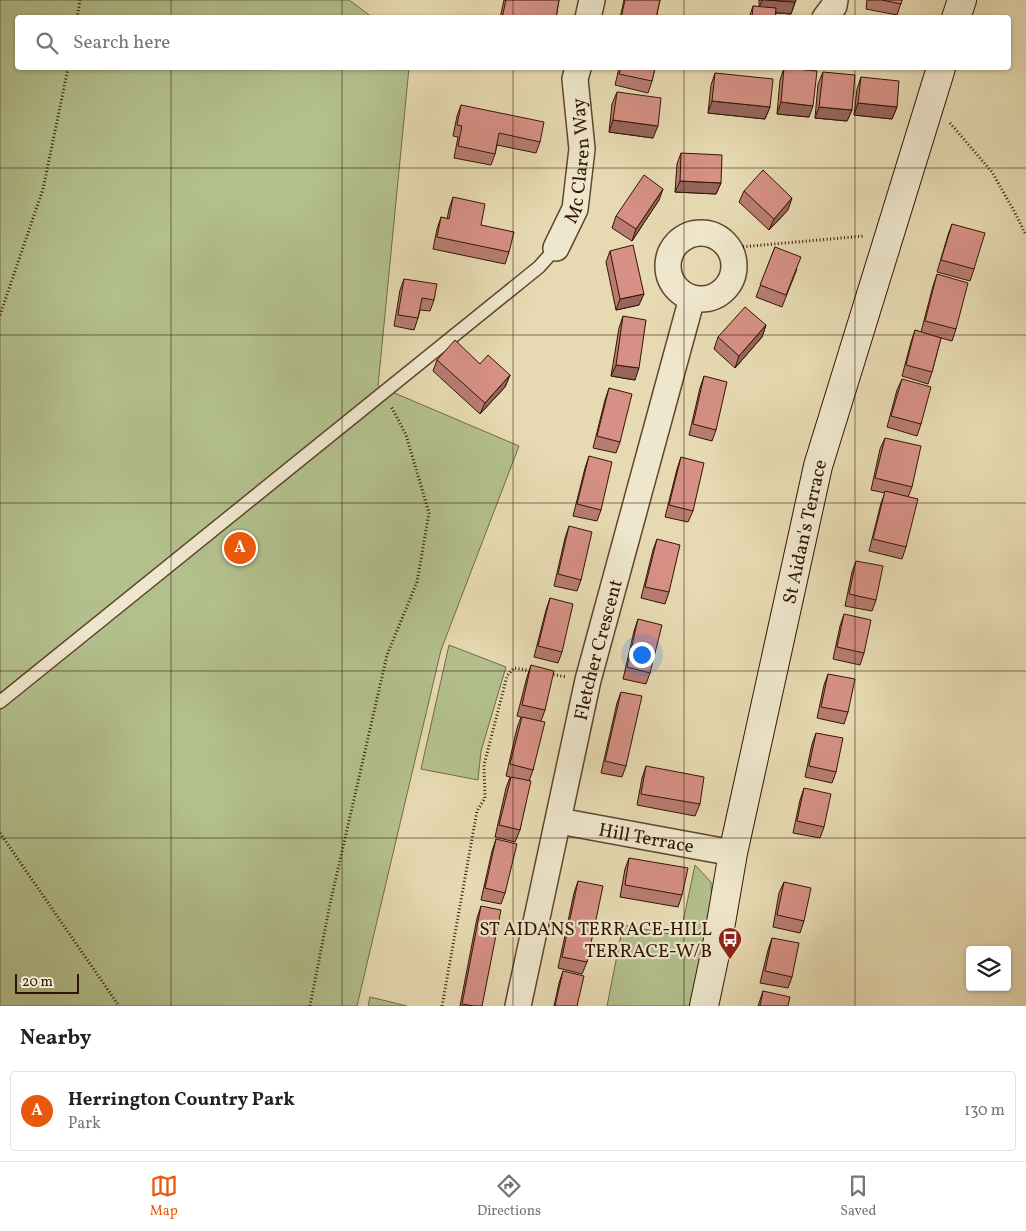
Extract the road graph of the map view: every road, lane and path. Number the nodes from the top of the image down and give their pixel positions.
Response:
1 (80, 0) edge
2 (592, 0) edge
3 (836, 0) edge
4 (962, 0) edge
5 (78, 15) edge
6 (589, 15) edge
7 (827, 15) edge
8 (957, 15) edge
9 (68, 70) edge
10 (578, 70) edge
11 (940, 70) edge
12 (931, 101) junction
13 (890, 234) junction
14 (1026, 235) edge
15 (556, 248) joint
16 (729, 248) junction
17 (692, 298) junction
18 (0, 315) edge
19 (381, 395) junction
20 (532, 671) edge
21 (542, 673) edge
22 (588, 680) junction
23 (0, 702) edge
24 (559, 821) junction
25 (0, 833) edge
26 (733, 853) junction
27 (119, 1006) edge
28 (310, 1006) edge
29 (442, 1006) edge
30 (518, 1006) edge
31 (704, 1006) edge

1 - 5 path
2 - 6 street
3 - 7 street
4 - 8 main road
9 - 18 path
10 - 15 street, Mc Claren Way
11 - 12 main road, St Aidan's Terrace
12 - 13 main road, St Aidan's Terrace
12 - 14 path
13 - 16 path
13 - 26 main road, St Aidan's Terrace
15 - 19 lane
16 - 17 street
16 - 17 street
17 - 22 street, Fletcher Crescent
19 - 23 lane
19 - 28 path
20 - 29 path
21 - 22 path
22 - 24 street, Fletcher Crescent
24 - 26 street, Hill Terrace
24 - 30 street, Fletcher Crescent
25 - 27 path
26 - 31 main road, St Aidan's Terrace

